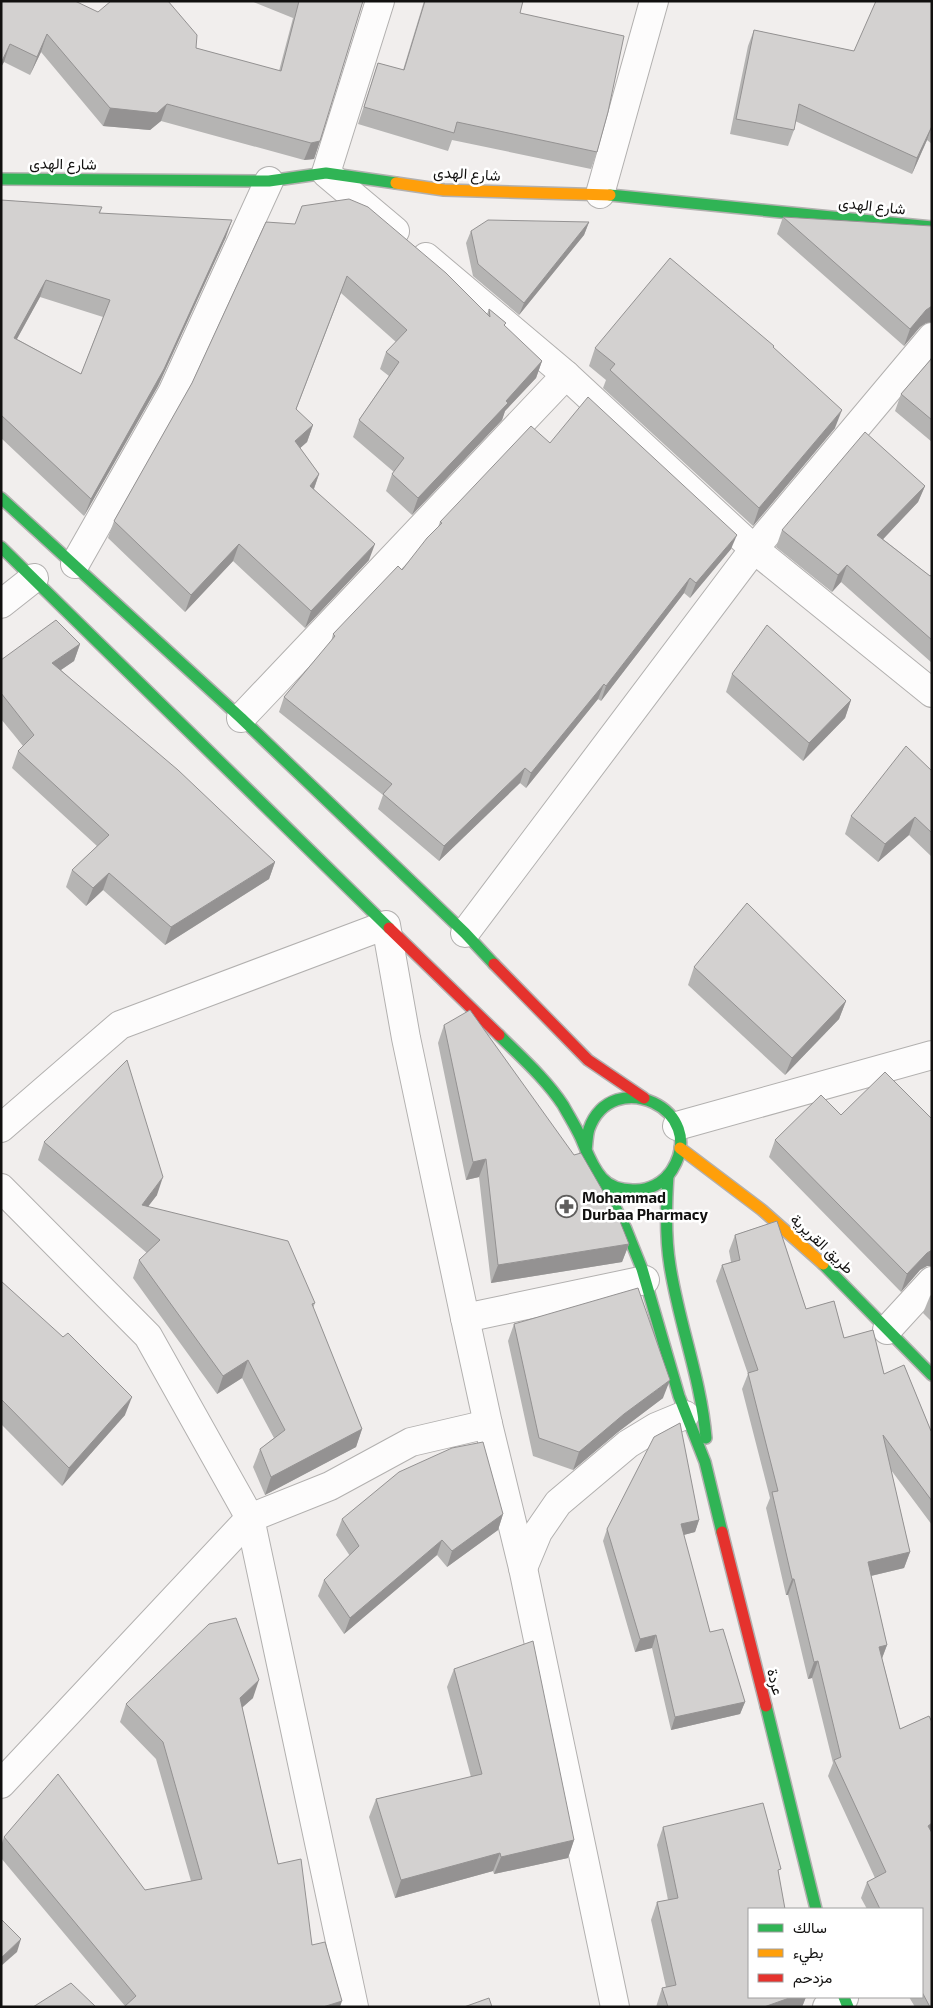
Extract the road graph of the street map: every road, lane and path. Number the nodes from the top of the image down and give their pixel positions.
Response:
1 (380, 1) edge
2 (654, 1) edge
3 (326, 173) junction
4 (1, 179) edge
5 (269, 181) junction
6 (600, 194) junction
7 (932, 227) edge
8 (932, 337) edge
9 (566, 375) junction
10 (1, 498) edge
11 (1, 547) edge
12 (754, 549) junction
13 (75, 564) junction
14 (34, 578) junction
15 (1, 604) edge
16 (932, 693) edge
17 (241, 718) junction
18 (386, 925) junction
19 (465, 933) junction
20 (932, 1056) edge
21 (644, 1098) junction
22 (1, 1128) edge
23 (679, 1137) junction
24 (586, 1151) junction
25 (668, 1175) junction
26 (600, 1177) junction
27 (1, 1188) edge
28 (645, 1280) junction
29 (932, 1281) edge
30 (465, 1318) junction
31 (887, 1330) junction
32 (932, 1375) edge
33 (685, 1415) junction
34 (488, 1424) junction
35 (705, 1462) junction
36 (250, 1518) junction
37 (524, 1568) junction
38 (1, 1784) edge
39 (816, 1908) edge
40 (354, 2007) edge
41 (615, 2007) edge

1 - 3 street
2 - 6 street
3 - 5 street, شارع الهدى
3 - 6 street, شارع الهدى
3 - 9 street
4 - 5 street, شارع الهدى
5 - 13 street
6 - 7 street, شارع الهدى
8 - 12 street
9 - 12 street
9 - 17 street
10 - 13 street
11 - 14 street
12 - 16 street
12 - 19 street
13 - 17 street
14 - 15 street
14 - 18 street
17 - 19 street
18 - 22 street
18 - 24 street
18 - 30 street
19 - 21 street
20 - 23 street
21 - 23 street
21 - 24 street
23 - 25 street
23 - 31 street, طريق القريرية
24 - 26 street
25 - 26 street
25 - 35 street
26 - 28 street
27 - 36 street
28 - 30 street
28 - 33 street
29 - 31 street
30 - 34 street
31 - 32 street, طريق القريرية
33 - 35 street
33 - 37 street
34 - 36 street
34 - 37 street
35 - 39 street, عردة
36 - 38 street
36 - 40 street
37 - 41 street

